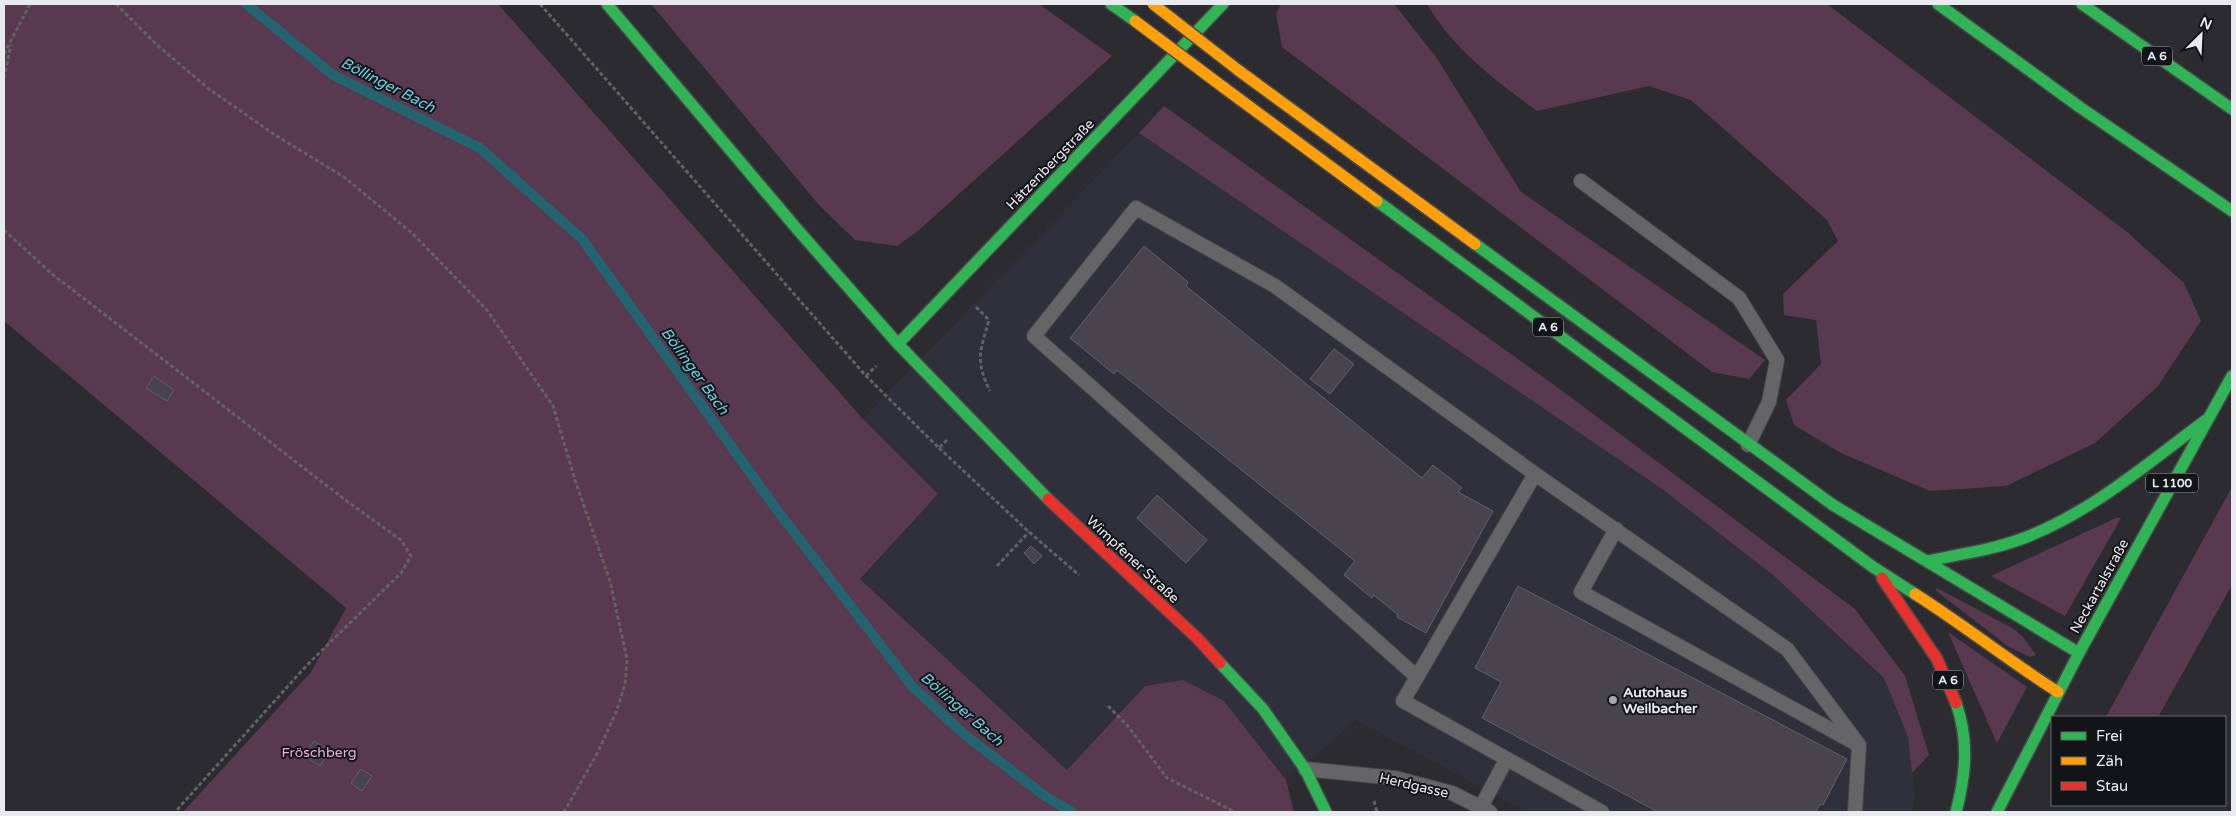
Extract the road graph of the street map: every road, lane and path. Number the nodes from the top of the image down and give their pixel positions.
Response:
1 (30, 4) edge
2 (116, 4) edge
3 (540, 4) edge
4 (607, 4) edge
5 (1111, 4) edge
6 (1152, 4) edge
7 (1223, 4) edge
8 (1938, 4) edge
9 (2082, 4) edge
10 (12, 42) junction
11 (4, 54) edge
12 (4, 78) edge
13 (2232, 108) edge
14 (1580, 181) dead end
15 (2232, 211) edge
16 (4, 230) edge
17 (954, 285) junction
18 (898, 344) junction
19 (866, 376) dead end
20 (2232, 376) edge
21 (992, 396) dead end
22 (2206, 420) junction
23 (1748, 445) junction
24 (939, 448) dead end
25 (1535, 474) junction
26 (1616, 529) junction
27 (1029, 532) junction
28 (1927, 561) junction
29 (997, 566) dead end
30 (1873, 567) junction
31 (1082, 578) dead end
32 (2079, 653) junction
33 (1416, 676) junction
34 (2058, 692) junction
35 (1108, 706) dead end
36 (1859, 745) junction
37 (1506, 760) junction
38 (1304, 769) junction
39 (1485, 810) edge
40 (175, 812) edge
41 (564, 812) edge
42 (1235, 812) edge
43 (1326, 812) edge
44 (1602, 812) edge
45 (1855, 812) edge
46 (1956, 812) edge
47 (1996, 812) edge

1 - 10 path
2 - 41 path
3 - 19 path
4 - 18 main road, Wimpfener Straße
5 - 30 main road, A 6, bridge
6 - 23 main road, bridge
7 - 17 main road, Hätzenbergstraße
8 - 15 main road
9 - 13 main road, A 6
10 - 11 path
10 - 12 path
14 - 23 lane
16 - 40 path
17 - 18 main road, Hätzenbergstraße
17 - 21 path
18 - 38 main road, Wimpfener Straße
20 - 22 main road, Neckartalstraße / L 1100
22 - 28 main road
22 - 32 main road, Neckartalstraße / L 1100
23 - 28 main road
24 - 27 path
25 - 26 lane
25 - 33 lane
25 - 33 lane
26 - 36 lane
26 - 36 lane
27 - 29 path
27 - 31 path
28 - 32 main road
30 - 34 main road
30 - 46 main road, A 6
32 - 34 main road, Neckartalstraße / L 1100
33 - 37 lane
34 - 47 main road, Neckartalstraße / L 1100
35 - 42 path
36 - 45 lane
37 - 39 lane
37 - 44 lane
38 - 39 lane, Herdgasse
38 - 43 main road, Wimpfener Straße

